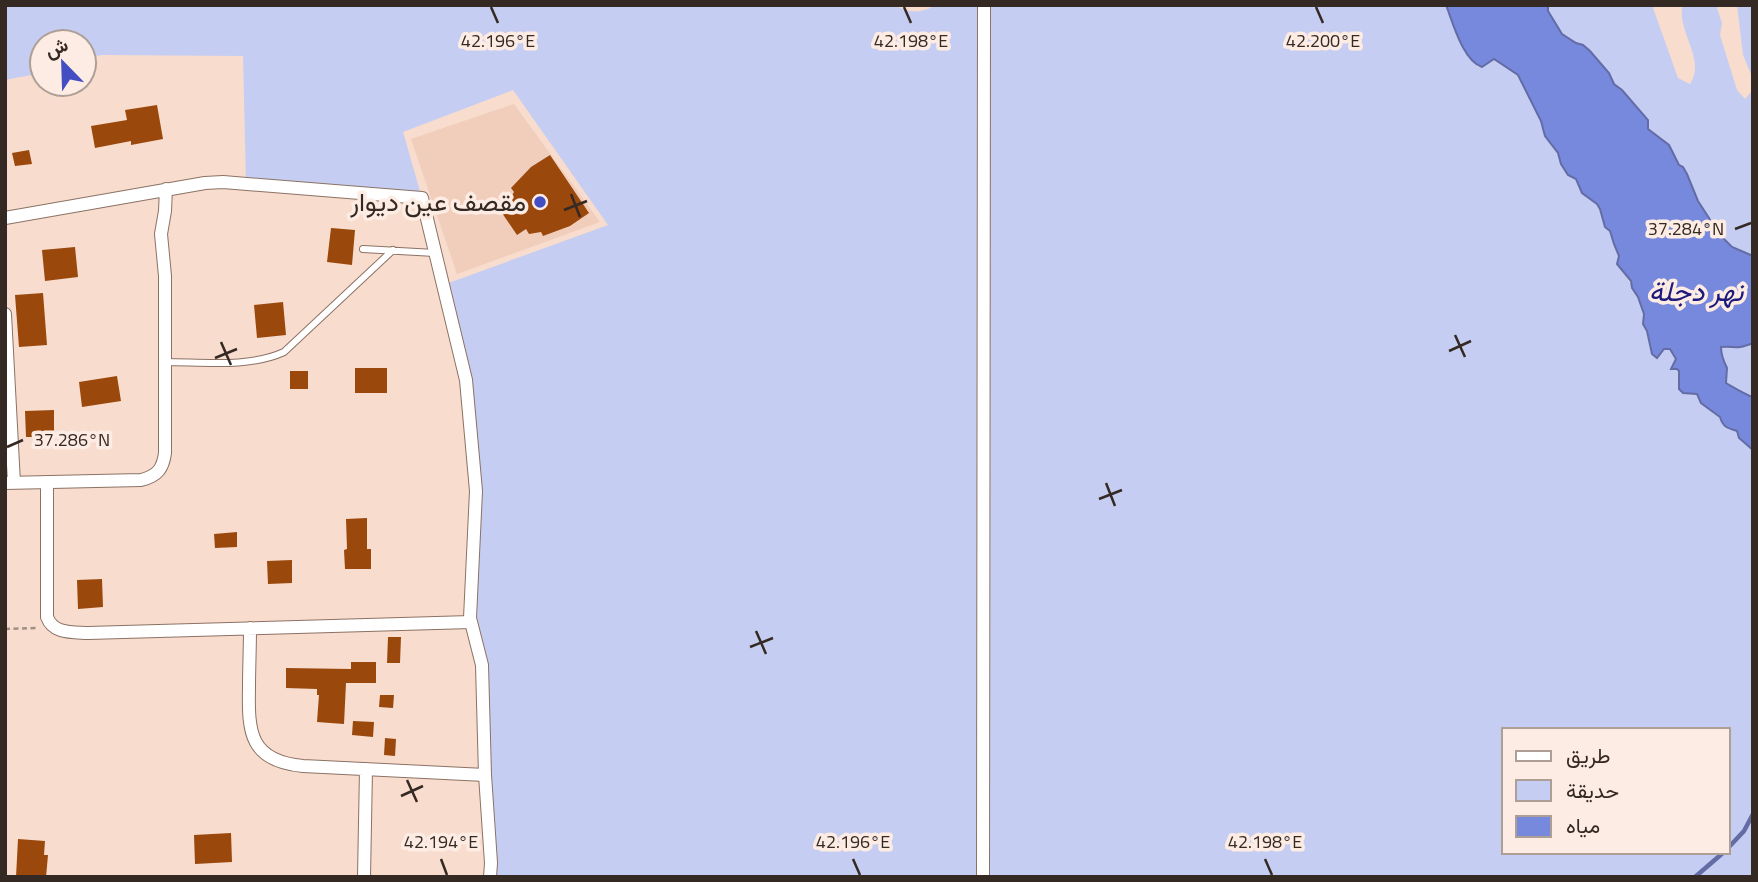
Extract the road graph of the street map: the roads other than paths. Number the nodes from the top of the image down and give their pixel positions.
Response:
1 (984, 5) edge
2 (166, 190) junction
3 (5, 218) edge
4 (363, 249) dead end
5 (393, 250) junction
6 (435, 253) junction
7 (5, 314) edge
8 (165, 362) junction
9 (47, 482) junction
10 (10, 483) edge
11 (471, 622) junction
12 (250, 628) junction
13 (366, 769) junction
14 (485, 775) junction
15 (364, 877) edge
16 (490, 877) edge
17 (983, 877) edge

1 - 17 street
2 - 3 street
2 - 6 street
2 - 8 street
4 - 5 lane
5 - 6 lane
5 - 8 lane
6 - 11 street
7 - 10 street
8 - 9 street
9 - 10 street
9 - 12 street
11 - 12 street
11 - 14 street
12 - 13 street
13 - 14 street
13 - 15 street
14 - 16 street

